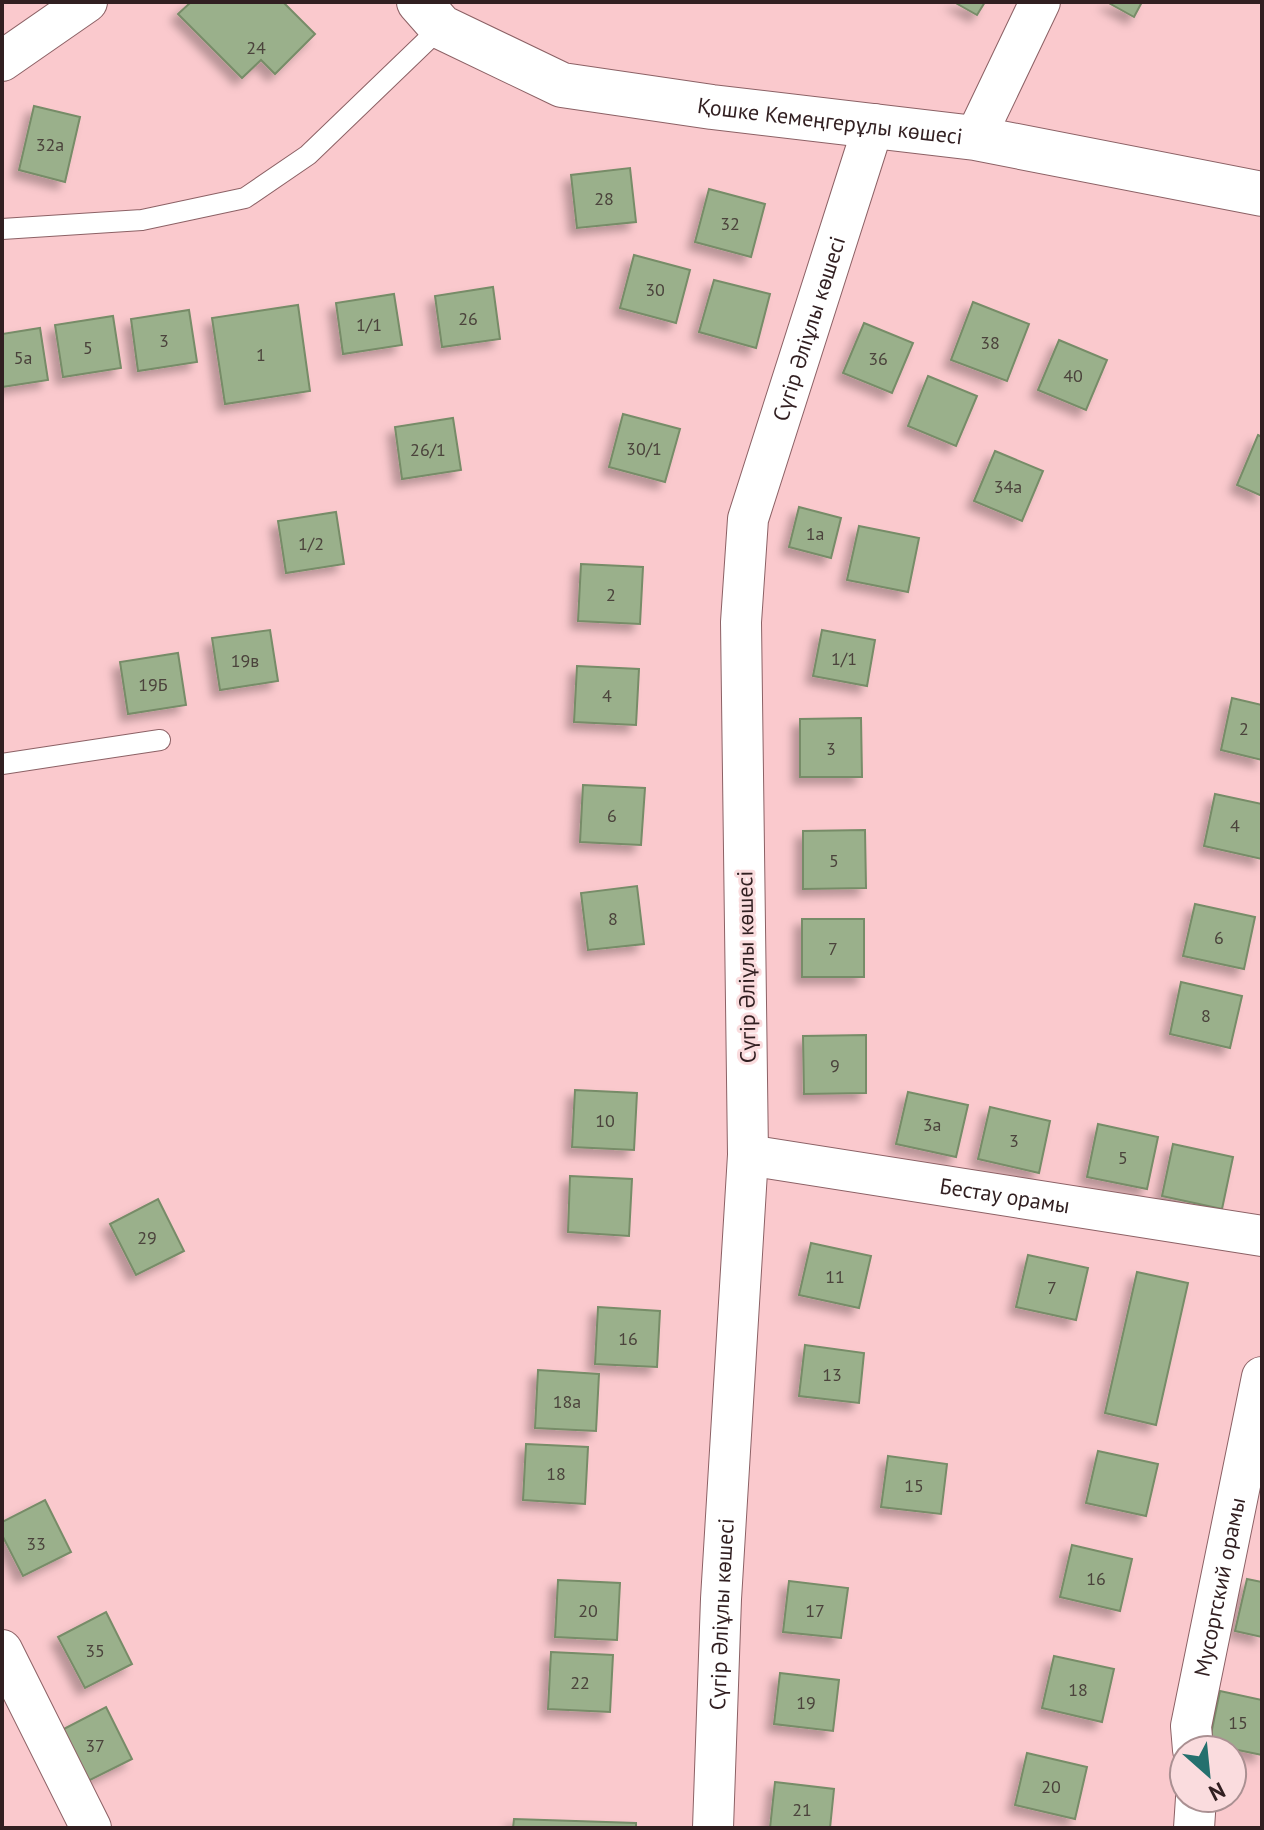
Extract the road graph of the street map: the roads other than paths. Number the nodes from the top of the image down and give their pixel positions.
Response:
1 (87, 2) edge
2 (1040, 2) edge
3 (430, 15) edge
4 (2, 61) edge
5 (874, 124) junction
6 (975, 138) junction
7 (1262, 194) edge
8 (2, 229) edge
9 (160, 740) dead end
10 (2, 764) edge
11 (748, 1155) junction
12 (1262, 1236) edge
13 (1262, 1377) edge
14 (2, 1650) edge
15 (1192, 1734) edge
16 (91, 1828) edge
17 (713, 1828) edge

1 - 4 street
2 - 6 street
3 - 5 street, Қошке Кемеңгерұлы көшесі
3 - 8 lane
5 - 6 street, Қошке Кемеңгерұлы көшесі
5 - 11 street, Сүгір Әліұлы көшесі
6 - 7 street, Қошке Кемеңгерұлы көшесі
9 - 10 lane
11 - 12 street, Бестау орамы
11 - 17 street, Сүгір Әліұлы көшесі
13 - 15 street, Мусоргский орамы
14 - 16 street

